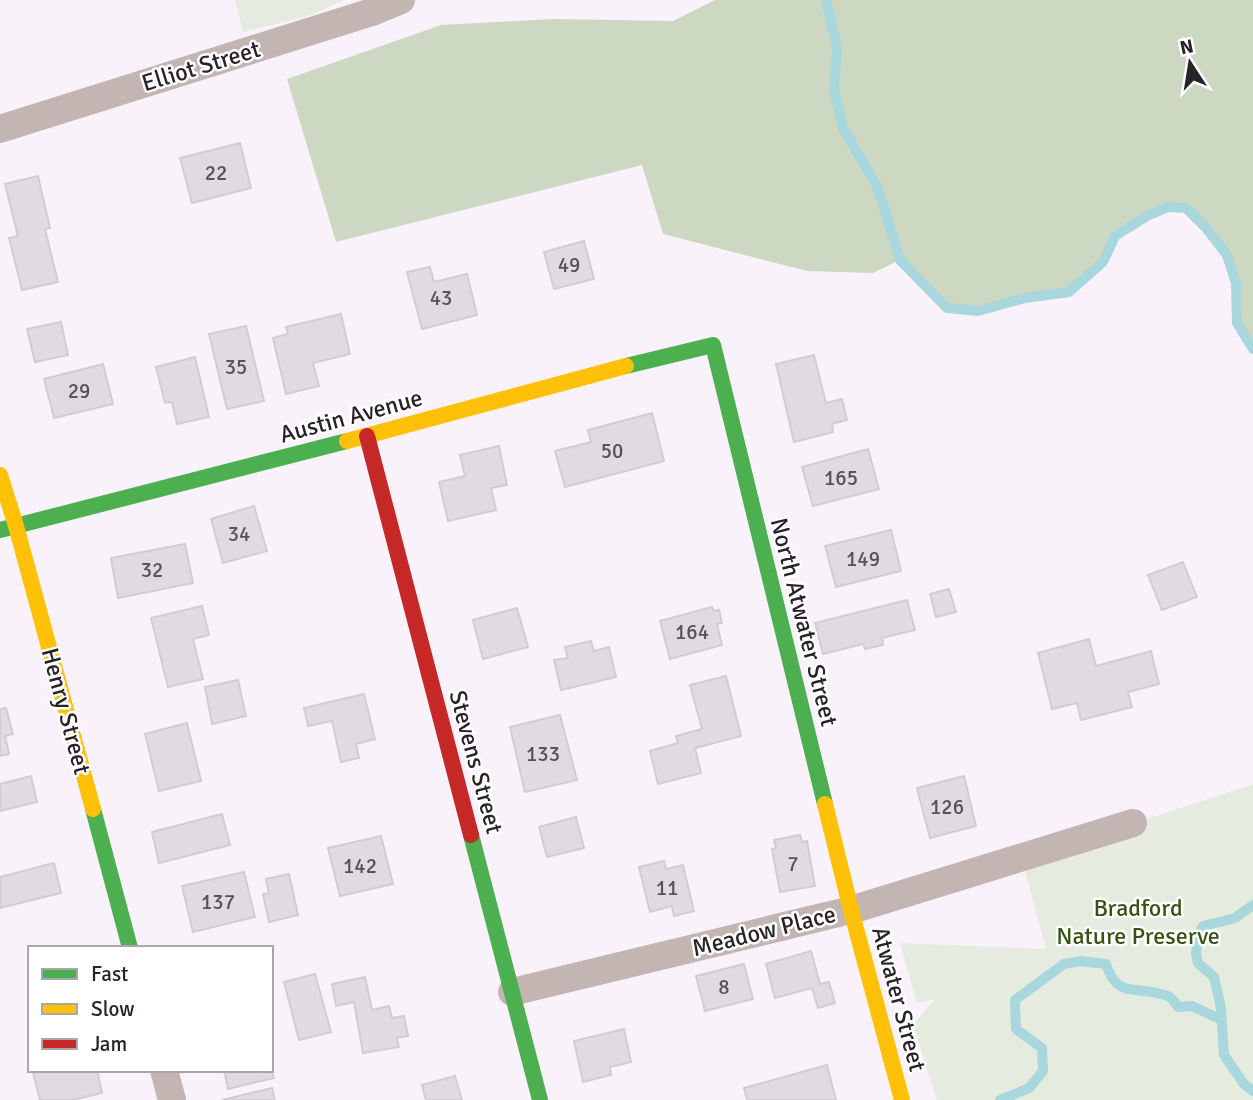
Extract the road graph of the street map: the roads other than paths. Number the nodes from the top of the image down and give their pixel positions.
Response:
1 (401, 0) edge
2 (0, 129) edge
3 (713, 345) joint
4 (368, 436) junction
5 (0, 475) edge
6 (8, 528) edge
7 (1133, 823) dead end
8 (851, 910) junction
9 (129, 946) edge
10 (512, 992) junction
11 (165, 1072) edge
12 (172, 1100) edge
13 (540, 1100) edge
14 (902, 1100) edge

1 - 2 street, Elliot Street
3 - 4 street, Austin Avenue
3 - 8 street, North Atwater Street
4 - 6 street, Austin Avenue
4 - 10 street, Stevens Street
5 - 6 street, Henry Street
6 - 9 street, Henry Street
7 - 8 street, Meadow Place
8 - 10 street, Meadow Place
8 - 14 street, Atwater Street
10 - 13 street, Stevens Street
11 - 12 street

